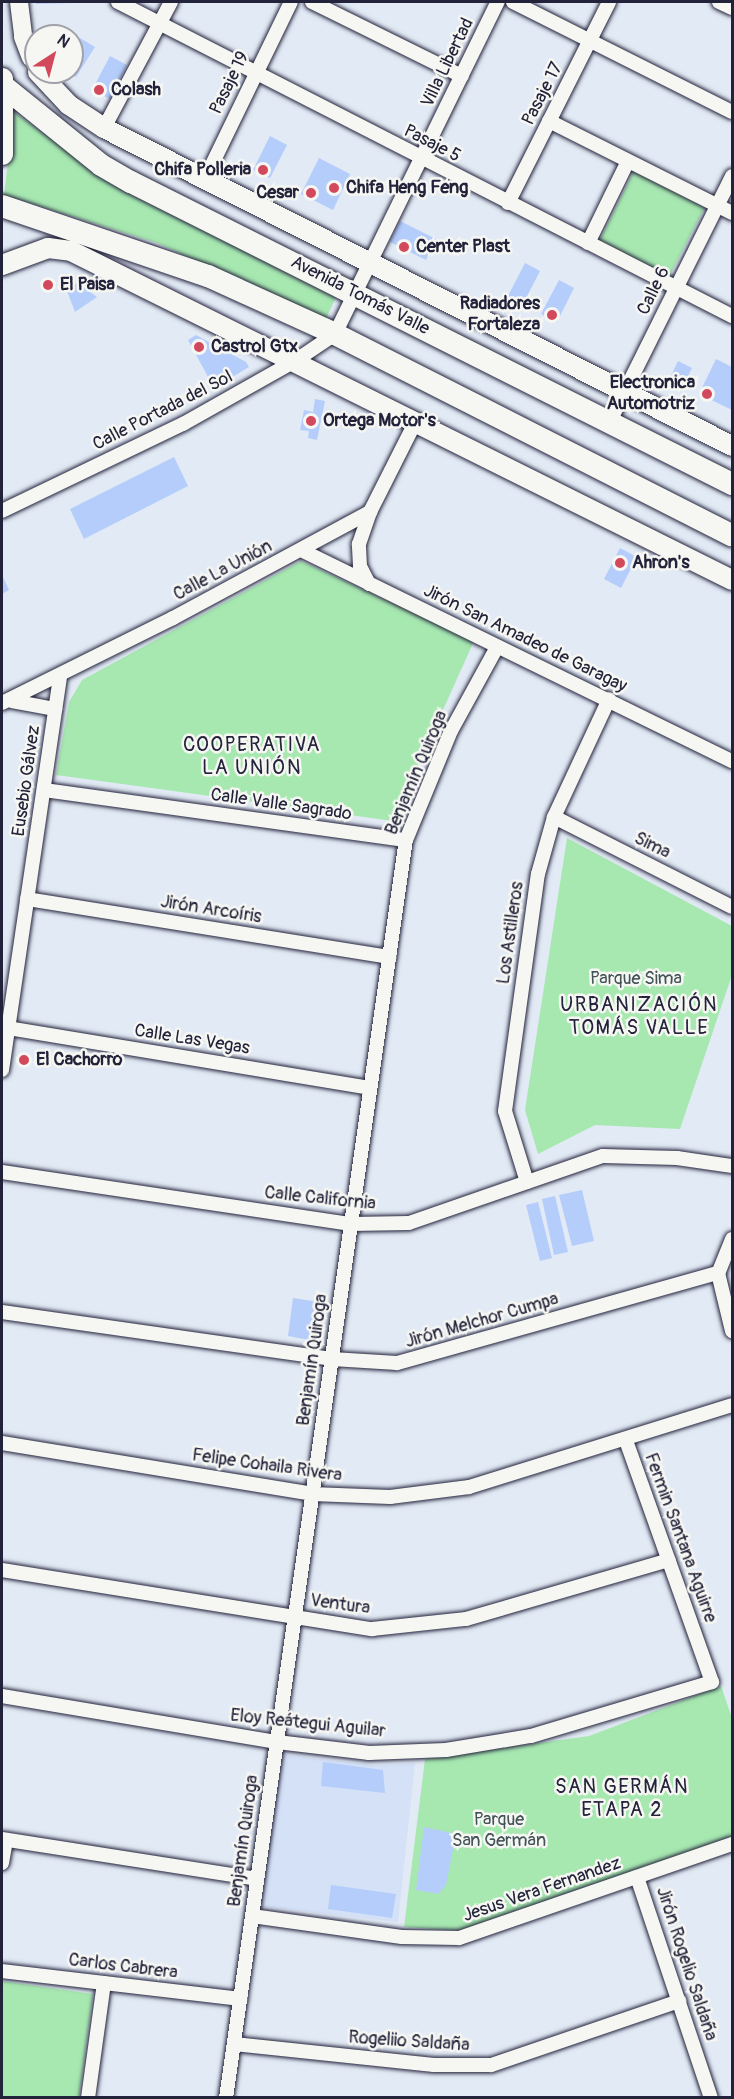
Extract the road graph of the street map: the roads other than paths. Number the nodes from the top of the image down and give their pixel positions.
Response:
1 (19, 2) edge
2 (118, 2) edge
3 (171, 2) edge
4 (291, 2) edge
5 (312, 2) edge
6 (498, 2) edge
7 (513, 2) edge
8 (609, 2) edge
9 (719, 2) edge
10 (732, 8) edge
11 (159, 26) junction
12 (590, 39) junction
13 (24, 41) edge
14 (254, 73) junction
15 (462, 76) junction
16 (2, 83) edge
17 (51, 84) edge
18 (732, 112) edge
19 (549, 121) junction
20 (104, 128) junction
21 (2, 154) edge
22 (422, 158) junction
23 (628, 161) junction
24 (732, 176) edge
25 (204, 181) junction
26 (508, 203) junction
27 (2, 206) edge
28 (717, 206) junction
29 (732, 213) edge
30 (75, 241) junction
31 (588, 243) junction
32 (3, 263) edge
33 (369, 265) junction
34 (676, 288) junction
35 (356, 293) junction
36 (732, 316) edge
37 (335, 334) junction
38 (295, 361) junction
39 (625, 391) junction
40 (416, 422) junction
41 (609, 423) junction
42 (732, 446) edge
43 (732, 484) edge
44 (2, 511) edge
45 (370, 512) junction
46 (732, 535) edge
47 (301, 550) junction
48 (732, 580) edge
49 (369, 584) junction
50 (497, 647) junction
51 (60, 676) junction
52 (609, 699) junction
53 (7, 702) edge
54 (55, 709) junction
55 (732, 762) edge
56 (44, 789) junction
57 (554, 817) junction
58 (406, 840) junction
59 (27, 899) junction
60 (732, 907) edge
61 (389, 957) junction
62 (8, 1028) junction
63 (2, 1070) edge
64 (370, 1088) junction
65 (732, 1166) edge
66 (2, 1172) edge
67 (527, 1182) junction
68 (351, 1224) junction
69 (732, 1239) edge
70 (718, 1273) junction
71 (2, 1312) edge
72 (732, 1331) edge
73 (332, 1359) junction
74 (732, 1405) edge
75 (626, 1441) junction
76 (2, 1443) edge
77 (312, 1494) junction
78 (669, 1560) junction
79 (2, 1570) edge
80 (295, 1617) junction
81 (712, 1682) joint
82 (2, 1696) edge
83 (277, 1742) junction
84 (4, 1840) edge
85 (732, 1844) edge
86 (2, 1863) edge
87 (637, 1877) junction
88 (257, 1879) junction
89 (252, 1916) junction
90 (2, 1971) edge
91 (104, 1983) junction
92 (240, 1999) junction
93 (680, 2001) junction
94 (234, 2044) junction
95 (88, 2097) edge
96 (226, 2097) edge
97 (711, 2097) edge

1 - 13 street
2 - 11 street, Pasaje 5
3 - 11 street
4 - 14 street, Pasaje 19
5 - 15 street
6 - 15 street, Villa Libertad
7 - 12 street
8 - 12 street, Pasaje 17
9 - 10 street
11 - 14 street, Pasaje 5
11 - 20 street
12 - 18 street
12 - 19 street, Pasaje 17
14 - 22 street, Pasaje 5
14 - 25 street, Pasaje 19
15 - 22 street, Villa Libertad
16 - 21 main road
16 - 35 main road, Avenida Tomás Valle
17 - 20 main road, Avenida Tomás Valle
19 - 23 street
19 - 26 street, Pasaje 17
20 - 25 main road, Avenida Tomás Valle
22 - 26 street, Pasaje 5
22 - 33 street, Villa Libertad
23 - 28 street
23 - 31 street
24 - 28 street, Calle 6
25 - 33 main road, Avenida Tomás Valle
26 - 31 street, Pasaje 5
27 - 30 main road
28 - 29 street
28 - 34 street, Calle 6
30 - 32 main road
30 - 37 main road
30 - 38 main road
31 - 34 street, Pasaje 5
33 - 35 street, Villa Libertad
33 - 39 main road, Avenida Tomás Valle
34 - 36 street, Pasaje 5
34 - 39 street, Calle 6
35 - 37 street, Villa Libertad
35 - 41 main road, Avenida Tomás Valle
37 - 38 street, Calle Portada del Sol
37 - 46 main road
38 - 40 main road
38 - 44 street, Calle Portada del Sol
39 - 41 street, Calle 6
39 - 42 main road, Avenida Tomás Valle
40 - 45 street
40 - 48 main road
41 - 43 main road, Avenida Tomás Valle
45 - 47 street, Calle La Unión
45 - 49 street
47 - 49 street, Jirón San Amadeo de Garagay
47 - 51 street, Calle La Unión
49 - 50 street, Jirón San Amadeo de Garagay
50 - 52 street, Jirón San Amadeo de Garagay
50 - 58 street, Benjamín Quiroga
51 - 53 street, Calle La Unión
51 - 54 street, Eusebio Gálvez
52 - 55 street, Jirón San Amadeo de Garagay
52 - 57 street, Los Astilleros
53 - 54 street
54 - 56 street, Eusebio Gálvez
56 - 58 street, Calle Valle Sagrado
56 - 59 street, Eusebio Gálvez
57 - 60 street, Sima
57 - 67 street, Los Astilleros
58 - 61 street, Benjamín Quiroga
59 - 61 street, Jirón Arcoíris
59 - 62 street, Eusebio Gálvez
61 - 64 street, Benjamín Quiroga
62 - 63 street, Eusebio Gálvez
62 - 64 street, Calle Las Vegas
64 - 68 street, Benjamín Quiroga
65 - 67 street, Calle California
66 - 68 street, Calle California
67 - 68 street, Calle California
68 - 73 street, Benjamín Quiroga
69 - 70 street
70 - 72 street
70 - 73 street, Jirón Melchor Cumpa
71 - 73 street, Jirón Melchor Cumpa
73 - 77 street, Benjamín Quiroga
74 - 75 street, Felipe Cohaila Rivera
75 - 77 street, Felipe Cohaila Rivera
75 - 78 street, Fermin Santana Aguirre
76 - 77 street, Felipe Cohaila Rivera
77 - 80 street, Benjamín Quiroga
78 - 80 street, Ventura
78 - 81 street, Fermin Santana Aguirre
79 - 80 street, Ventura
80 - 83 street, Benjamín Quiroga
81 - 83 street, Eloy Reátegui Aguilar
82 - 83 street, Eloy Reátegui Aguilar
83 - 88 street, Benjamín Quiroga
84 - 86 street
84 - 88 street
85 - 87 street, Jesus Vera Fernandez
87 - 89 street, Jesus Vera Fernandez
87 - 93 street, Jirón Rogelio Saldaña
88 - 89 street, Benjamín Quiroga
89 - 92 street, Benjamín Quiroga
90 - 91 street, Carlos Cabrera
91 - 92 street, Carlos Cabrera
91 - 95 street
92 - 94 street, Benjamín Quiroga
93 - 94 street, Rogeliio Saldaña
93 - 97 street, Jirón Rogelio Saldaña
94 - 96 street, Benjamín Quiroga

